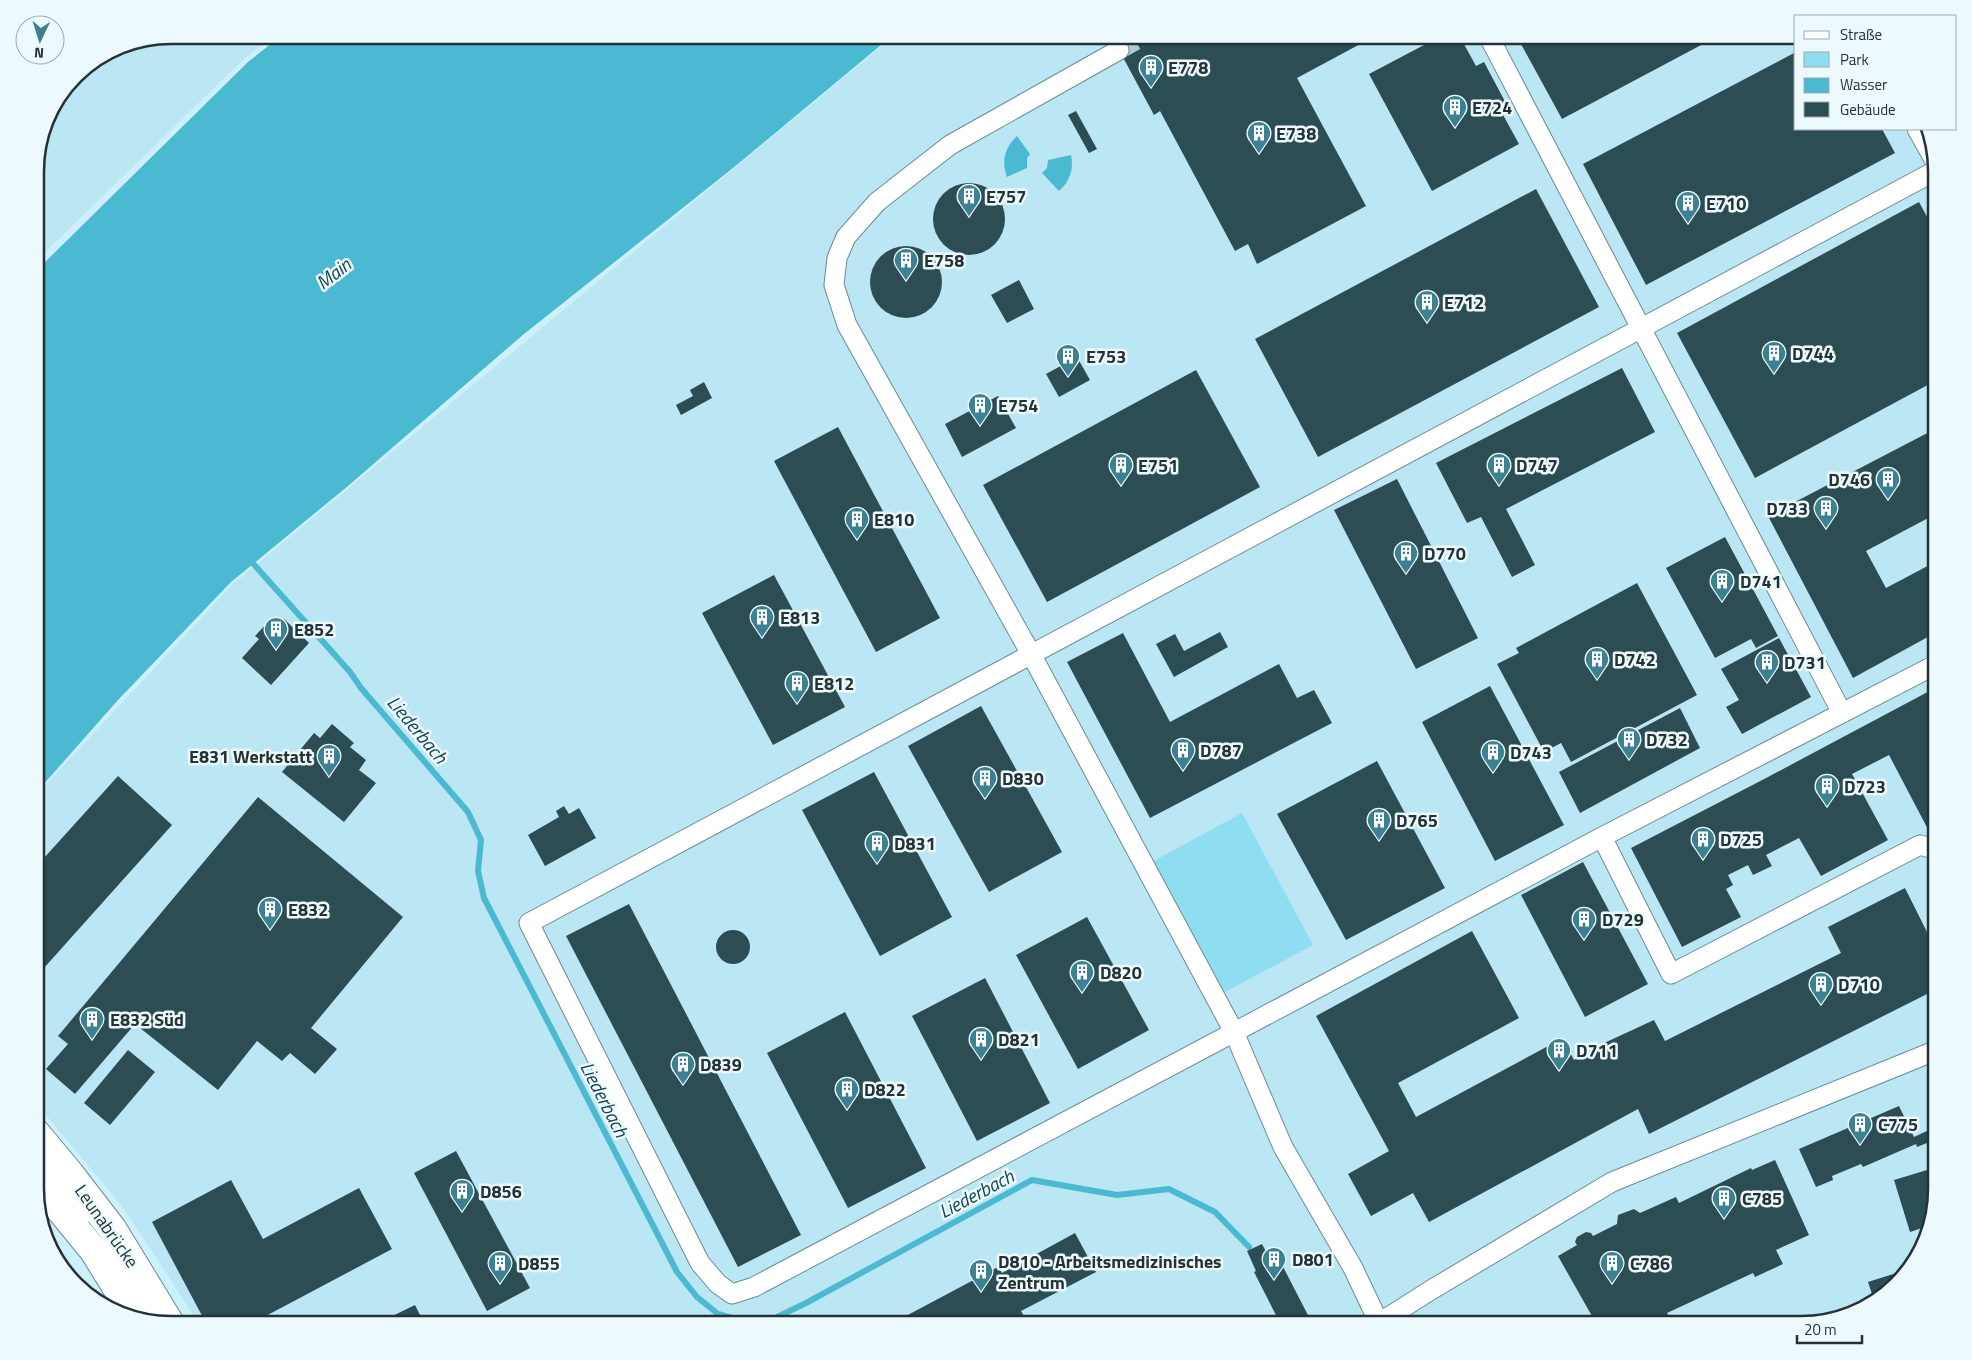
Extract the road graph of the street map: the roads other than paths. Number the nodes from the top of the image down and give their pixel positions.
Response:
1 (1493, 44) edge
2 (1119, 50) tunnel mouth
3 (1918, 130) edge
4 (1925, 144) edge
5 (1928, 175) edge
6 (1641, 328) junction
7 (1031, 654) junction
8 (1928, 669) edge
9 (1842, 713) junction
10 (1602, 837) junction
11 (1928, 847) edge
12 (1234, 1032) junction
13 (1928, 1054) edge
14 (44, 1143) edge
15 (44, 1168) edge
16 (44, 1190) edge
17 (130, 1310) edge
18 (143, 1313) edge
19 (165, 1316) edge
20 (1373, 1316) edge
21 (1391, 1316) edge

1 - 6 street
2 - 7 street
3 - 4 street
5 - 6 street
6 - 7 street
6 - 9 street
7 - 12 street
7 - 12 street
8 - 9 street
9 - 10 street
10 - 11 street
10 - 12 street
12 - 20 street
13 - 21 street
14 - 19 main road, Leunabrücke
15 - 18 street
16 - 17 main road, Leunabrücke

